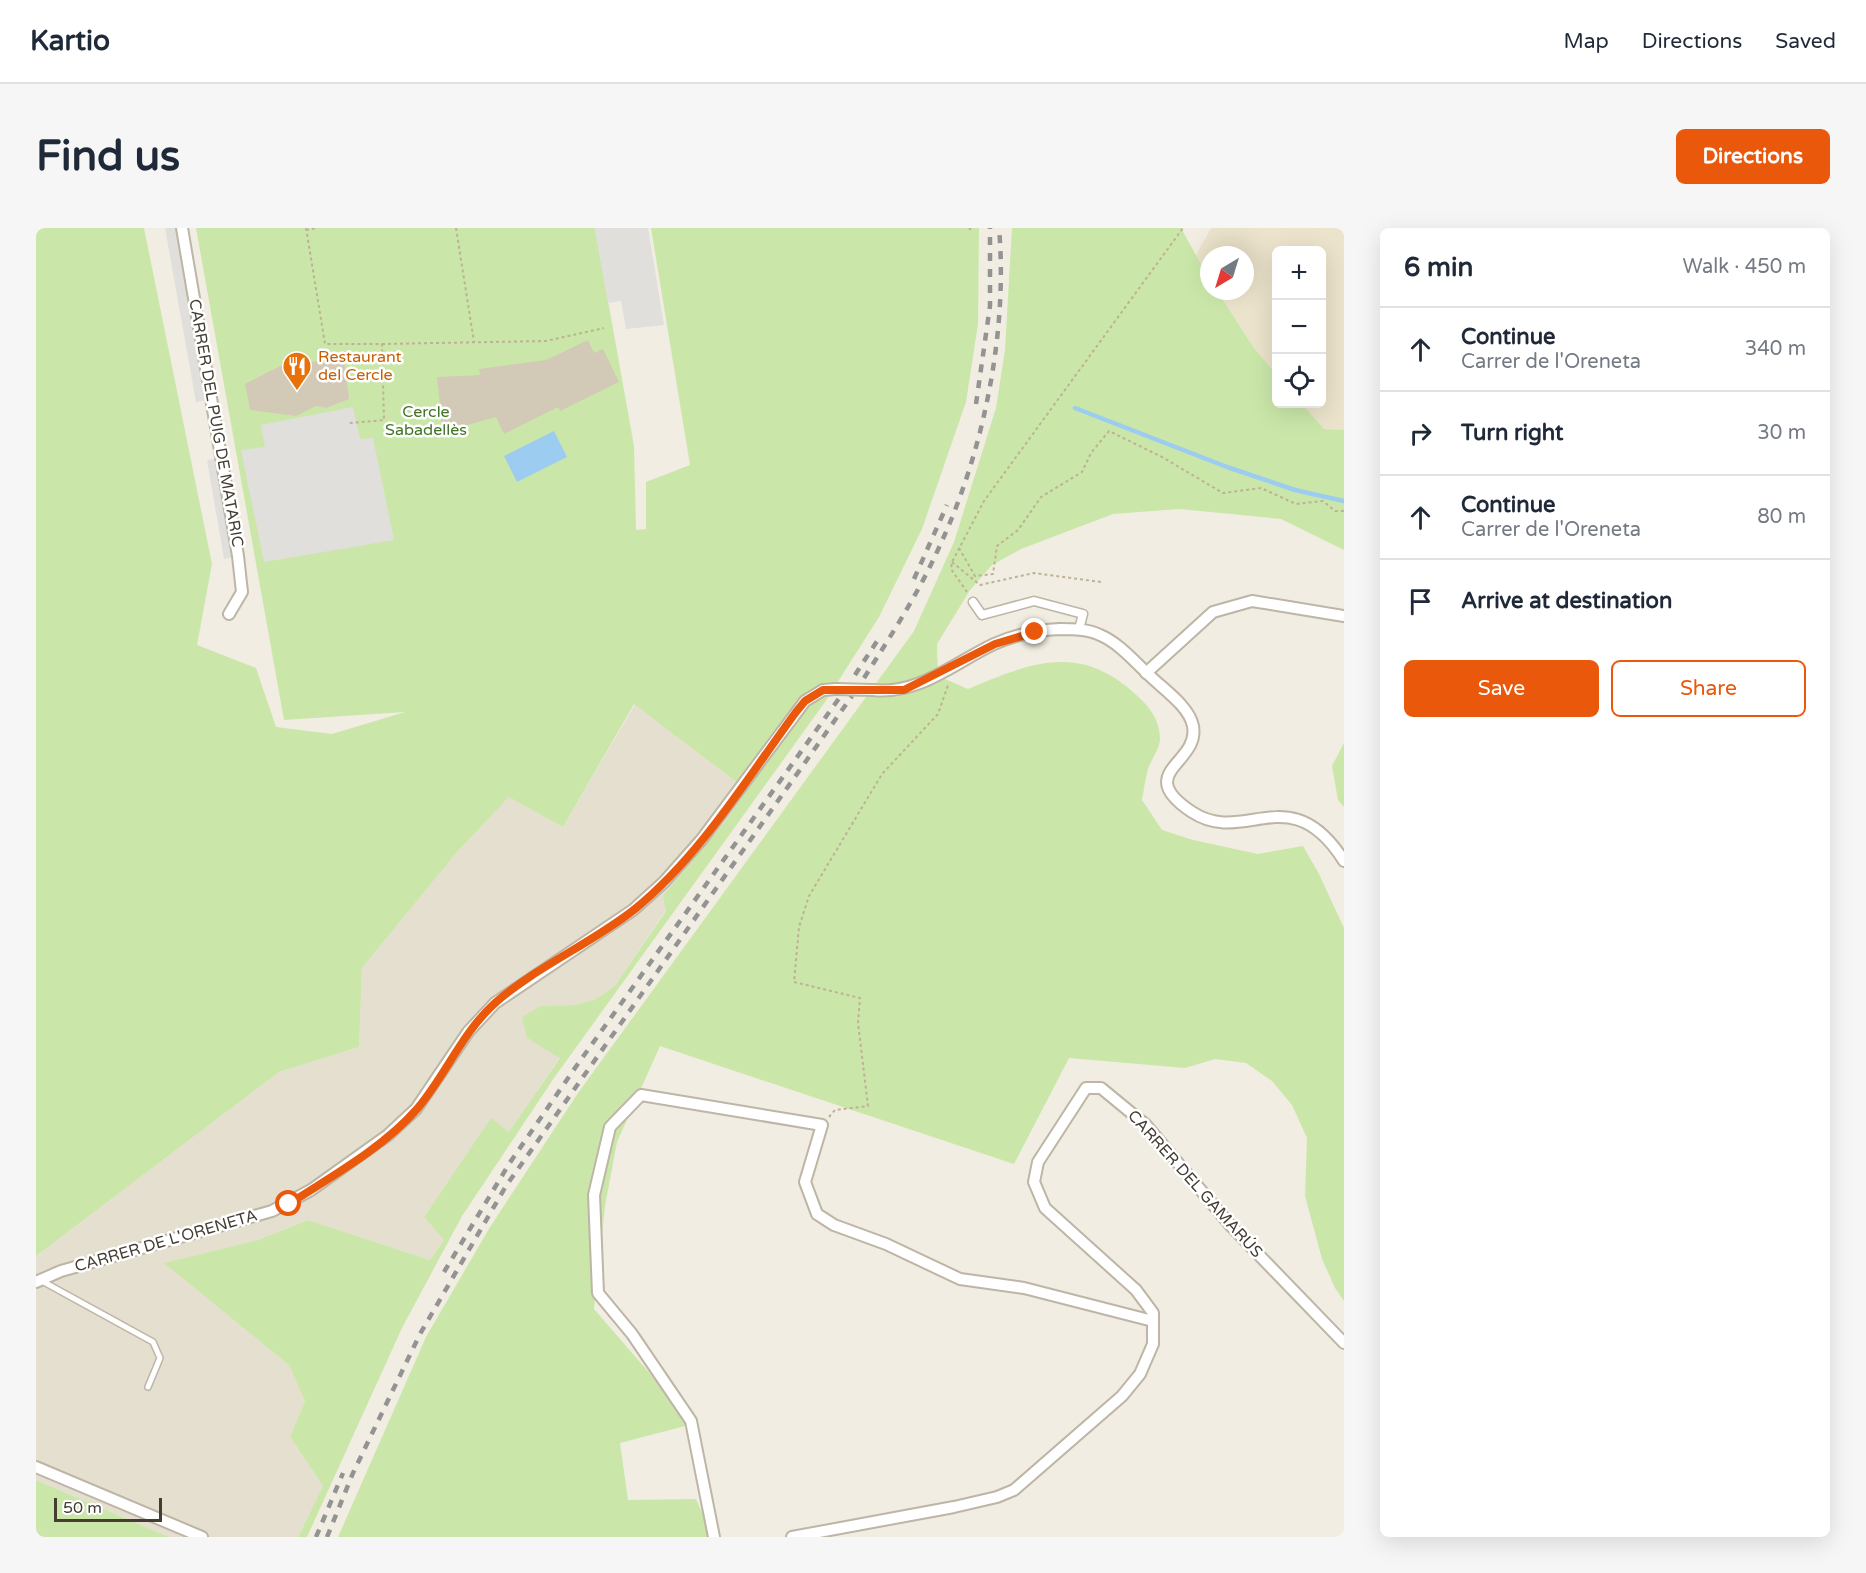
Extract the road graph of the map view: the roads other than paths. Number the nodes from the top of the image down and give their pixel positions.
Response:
1 (182, 228) edge
2 (973, 602) road end
3 (229, 614) dead end
4 (1344, 616) edge
5 (1079, 629) junction
6 (1146, 673) junction
7 (1344, 861) edge
8 (38, 1281) edge
9 (1153, 1322) junction
10 (1342, 1341) edge
11 (1344, 1351) edge
12 (148, 1388) dead end
13 (36, 1467) edge
14 (202, 1537) edge
15 (714, 1537) edge
16 (792, 1537) edge

1 - 3 street, CARRER DEL PUIG DE MATARIC
2 - 5 street
4 - 6 street
5 - 6 street
5 - 8 street, CARRER DE L'ORENETA, bridge
6 - 7 street
8 - 12 lane
9 - 10 street, CARRER DEL GAMARÚS
9 - 15 street
9 - 16 street
10 - 11 street
13 - 14 street

